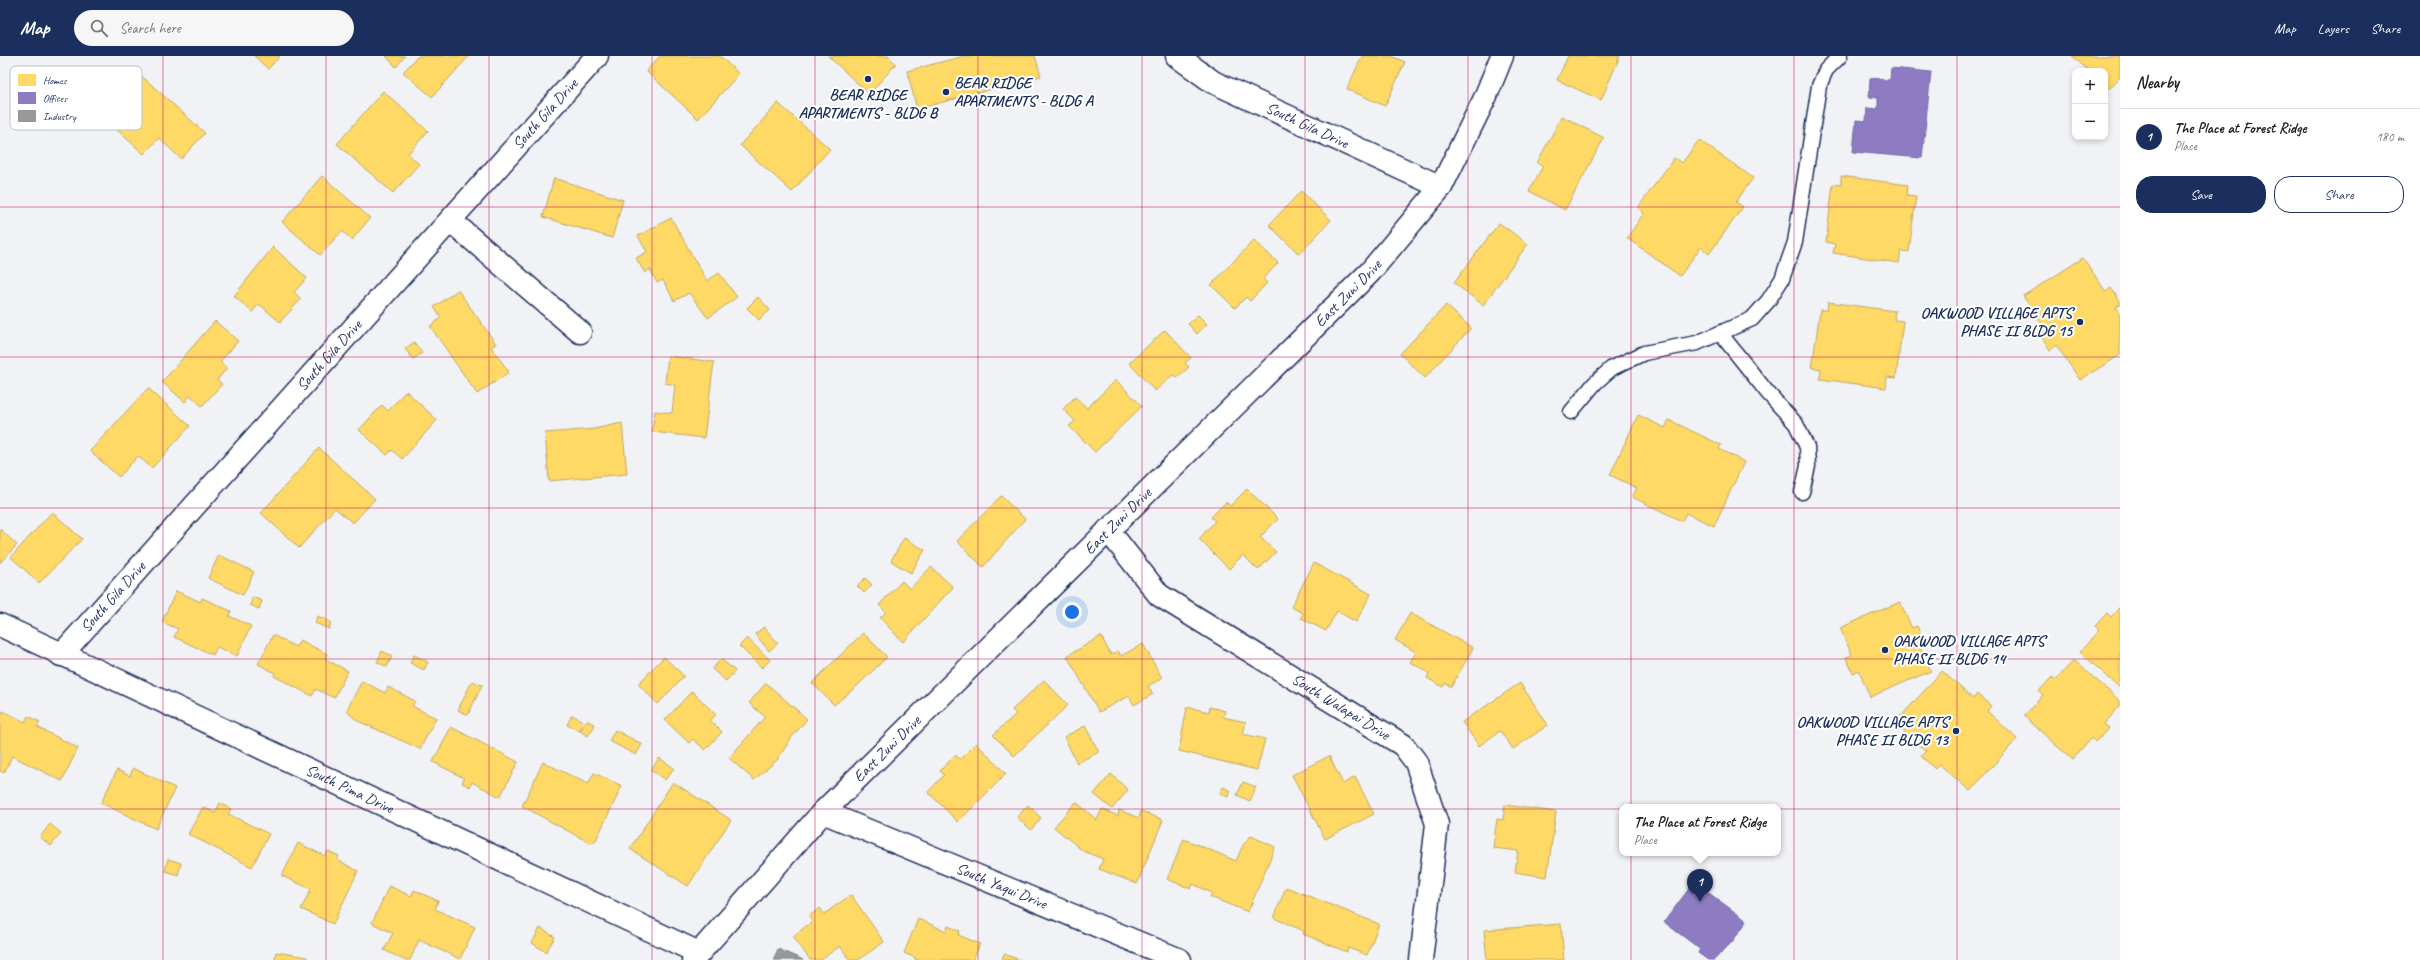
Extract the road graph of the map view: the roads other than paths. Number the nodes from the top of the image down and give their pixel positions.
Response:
1 (597, 56) edge
2 (1177, 56) edge
3 (1502, 56) edge
4 (1840, 56) edge
5 (1441, 187) junction
6 (451, 221) junction
7 (580, 332) dead end
8 (1720, 333) junction
9 (1571, 412) dead end
10 (1802, 492) dead end
11 (1108, 530) junction
12 (0, 625) edge
13 (61, 655) junction
14 (823, 812) junction
15 (696, 957) edge
16 (1180, 960) edge
17 (1421, 960) edge

1 - 6 street, South Gila Drive
2 - 5 street, South Gila Drive
3 - 5 street, East Zuni Drive
4 - 8 lane
5 - 11 street, East Zuni Drive
6 - 7 street
6 - 13 street, South Gila Drive
8 - 9 lane
8 - 10 lane
11 - 14 street, East Zuni Drive
11 - 17 street, South Walapai Drive
12 - 13 street, South Pima Drive
13 - 15 street, South Pima Drive
14 - 15 street, East Zuni Drive
14 - 16 street, South Yaqui Drive

